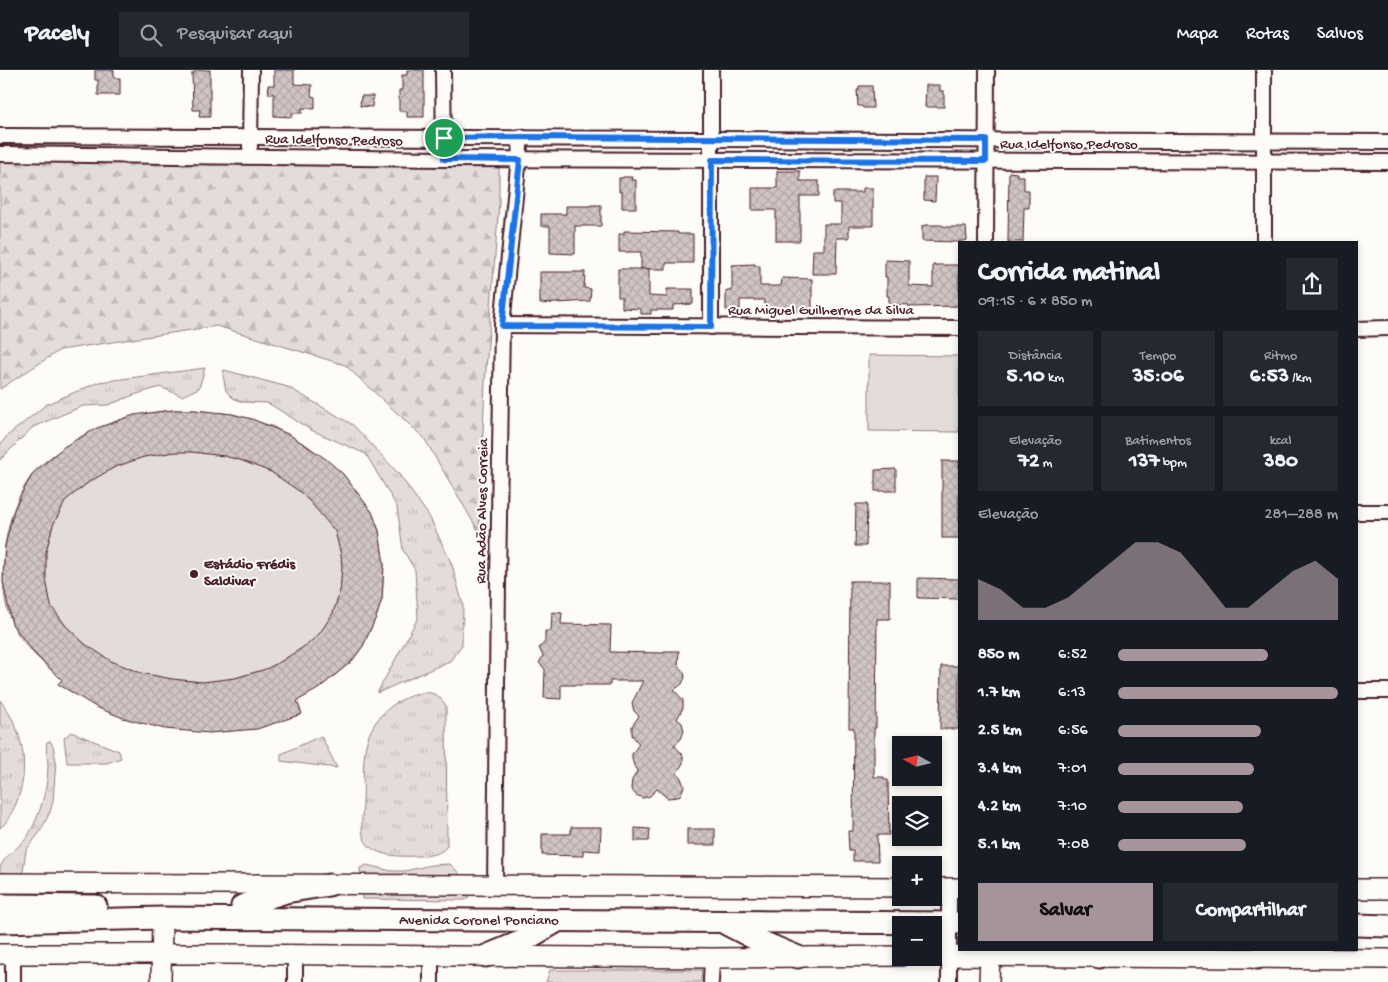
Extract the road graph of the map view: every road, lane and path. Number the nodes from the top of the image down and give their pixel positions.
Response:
1 (251, 70) edge
2 (443, 70) edge
3 (711, 70) edge
4 (987, 70) edge
5 (1264, 70) edge
6 (0, 136) edge
7 (250, 137) junction
8 (521, 137) junction
9 (444, 138) junction
10 (711, 139) junction
11 (986, 140) junction
12 (1263, 141) junction
13 (1388, 142) edge
14 (0, 154) edge
15 (251, 157) junction
16 (444, 159) junction
17 (520, 160) junction
18 (712, 160) junction
19 (986, 161) junction
20 (1264, 162) junction
21 (1388, 162) edge
22 (986, 241) edge
23 (1264, 241) edge
24 (502, 326) junction
25 (711, 327) junction
26 (958, 328) edge
27 (1388, 328) edge
28 (1358, 329) edge
29 (1358, 512) edge
30 (1388, 512) edge
31 (1358, 691) edge
32 (1388, 691) edge
33 (0, 883) edge
34 (329, 885) junction
35 (495, 886) junction
36 (892, 888) edge
37 (947, 888) edge
38 (1358, 889) edge
39 (1388, 889) edge
40 (0, 905) edge
41 (242, 906) junction
42 (1358, 912) edge
43 (1388, 912) edge
44 (954, 916) edge
45 (162, 918) junction
46 (558, 921) junction
47 (0, 922) edge
48 (723, 922) junction
49 (1358, 925) edge
50 (1388, 926) edge
51 (1275, 951) edge
52 (1095, 953) edge
53 (7, 954) edge
54 (161, 955) junction
55 (295, 955) junction
56 (431, 955) junction
57 (486, 956) junction
58 (892, 956) edge
59 (942, 956) edge
60 (990, 956) junction
61 (798, 957) junction
62 (712, 958) junction
63 (1257, 958) junction
64 (1388, 958) edge
65 (13, 982) edge
66 (160, 982) edge
67 (295, 982) edge
68 (431, 982) edge
69 (711, 982) edge
70 (949, 982) edge
71 (989, 982) edge

1 - 7 street
2 - 9 street
3 - 10 street
4 - 11 street
5 - 12 street
6 - 7 street, Rua Idelfonso Pedroso
7 - 9 street, Rua Idelfonso Pedroso
7 - 15 street
8 - 9 street, Rua Idelfonso Pedroso
8 - 10 street, Rua Idelfonso Pedroso
8 - 17 street, Rua Adão Alves Correia
9 - 16 street
10 - 11 street, Rua Idelfonso Pedroso
10 - 18 street
11 - 12 street, Rua Idelfonso Pedroso
11 - 19 street
12 - 13 street, Rua Idelfonso Pedroso
12 - 20 street
14 - 15 street, Rua Idelfonso Pedroso
15 - 16 street, Rua Idelfonso Pedroso
16 - 17 street, Rua Idelfonso Pedroso
17 - 18 street, Rua Idelfonso Pedroso
17 - 24 street, Rua Adão Alves Correia
18 - 19 street, Rua Idelfonso Pedroso
18 - 25 street
19 - 20 street, Rua Idelfonso Pedroso
19 - 22 street
20 - 21 street, Rua Idelfonso Pedroso
20 - 23 street
24 - 25 street, Rua Miguel Guilherme da Silva
24 - 35 street, Rua Adão Alves Correia
25 - 26 street, Rua Miguel Guilherme da Silva
27 - 28 street
29 - 30 street
31 - 32 street
33 - 34 main road
34 - 35 main road
34 - 41 main road
35 - 36 main road
37 - 44 street
38 - 39 main road
40 - 41 main road
41 - 44 main road
42 - 43 main road
44 - 48 main road, Avenida Coronel Ponciano
44 - 59 street
45 - 46 main road, Avenida Coronel Ponciano
45 - 47 main road, Avenida Coronel Ponciano
45 - 54 main road
46 - 48 main road, Avenida Coronel Ponciano
46 - 57 main road
48 - 61 main road
49 - 50 main road
51 - 63 main road
52 - 60 main road
52 - 63 main road
53 - 54 main road
53 - 65 street
54 - 55 main road
54 - 66 main road
55 - 56 main road
55 - 67 street
56 - 57 main road
56 - 68 street
57 - 62 main road
58 - 61 main road
59 - 60 main road
59 - 70 street
60 - 71 main road
61 - 62 main road
62 - 69 street
63 - 64 main road

